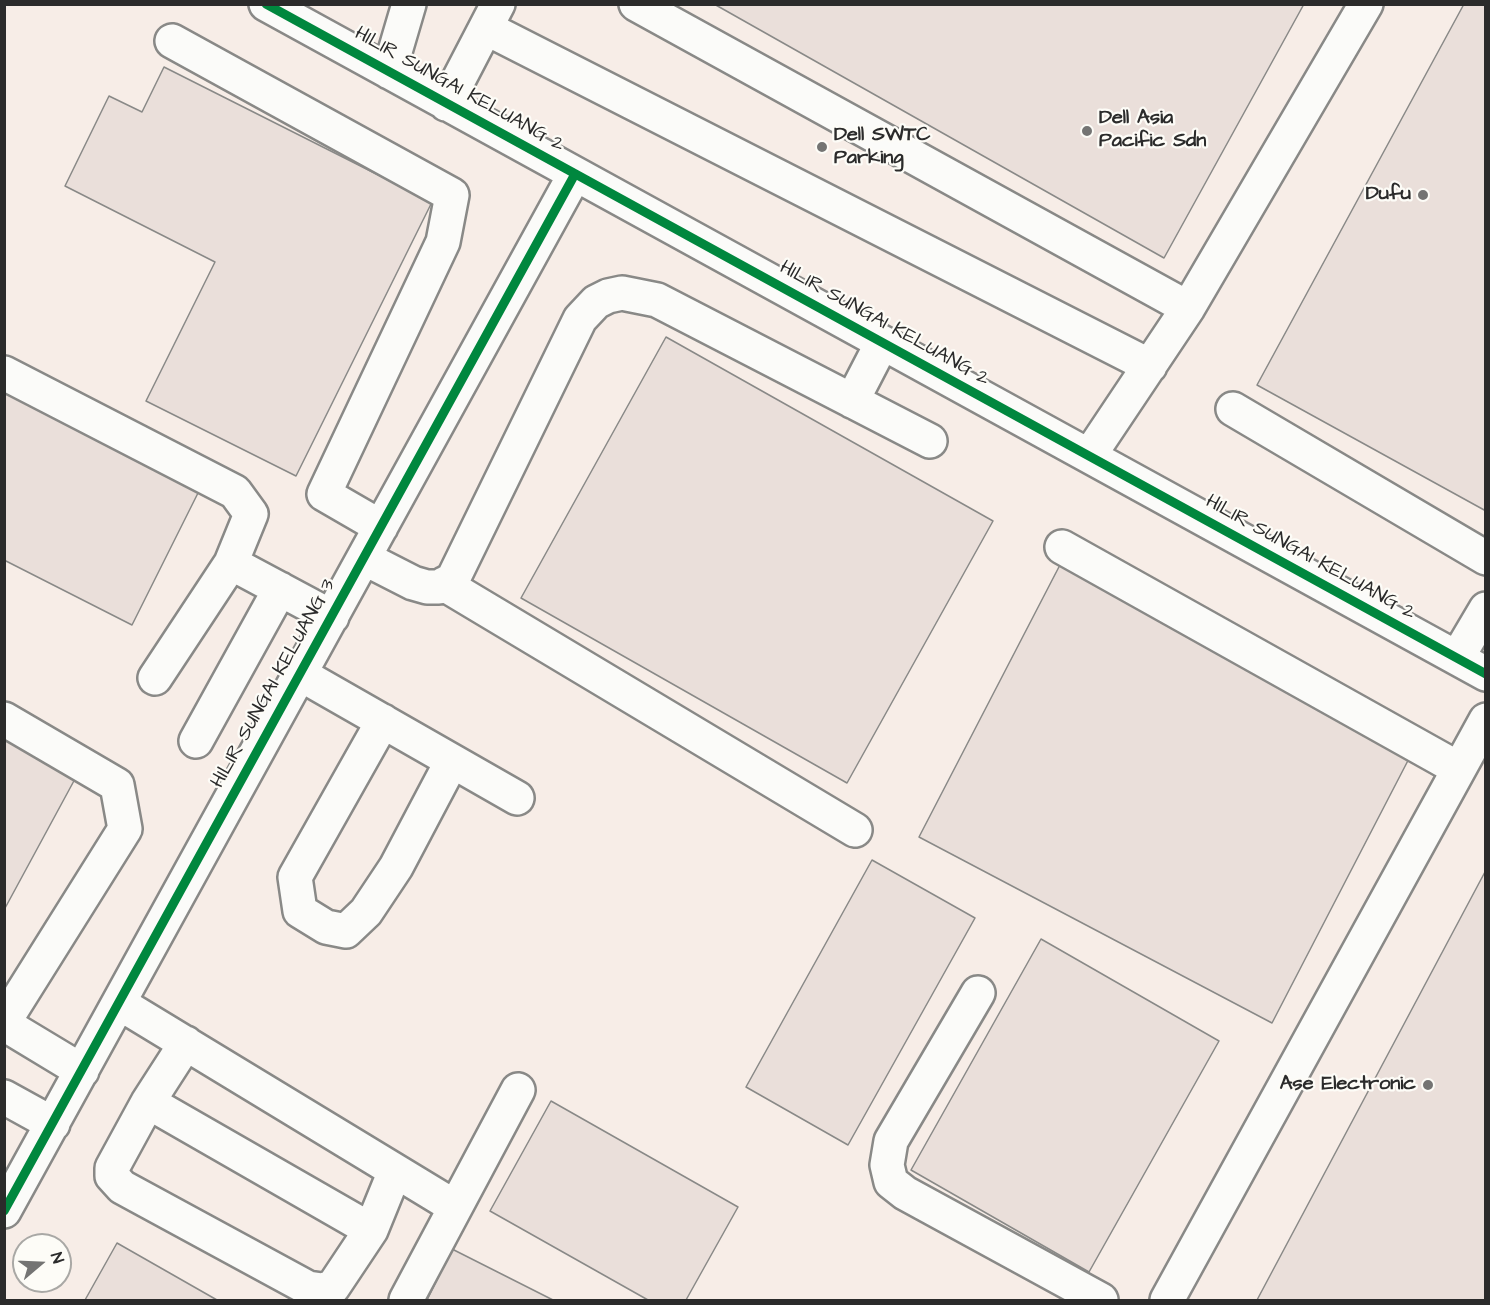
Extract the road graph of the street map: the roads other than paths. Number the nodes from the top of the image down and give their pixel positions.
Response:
1 (266, 4) edge
2 (409, 4) edge
3 (636, 4) edge
4 (1366, 4) edge
5 (492, 16) edge
6 (172, 41) dead end
7 (389, 72) junction
8 (446, 104) junction
9 (575, 174) junction
10 (1188, 308) junction
11 (882, 343) junction
12 (1150, 366) junction
13 (4, 373) edge
14 (852, 402) junction
15 (1233, 409) dead end
16 (930, 441) dead end
17 (1089, 456) junction
18 (381, 527) junction
19 (1062, 547) dead end
20 (364, 558) junction
21 (1485, 558) edge
22 (231, 563) junction
23 (444, 584) junction
24 (280, 589) junction
25 (1485, 609) edge
26 (332, 617) junction
27 (1456, 658) junction
28 (300, 674) junction
29 (1485, 674) edge
30 (155, 678) dead end
31 (4, 719) edge
32 (1485, 720) edge
33 (383, 721) junction
34 (196, 741) dead end
35 (452, 760) junction
36 (1459, 769) junction
37 (517, 798) dead end
38 (855, 830) dead end
39 (978, 993) dead end
40 (119, 1003) junction
41 (4, 1023) edge
42 (186, 1044) junction
43 (81, 1071) junction
44 (518, 1090) dead end
45 (4, 1097) edge
46 (148, 1102) junction
47 (52, 1124) junction
48 (395, 1171) junction
49 (455, 1207) junction
50 (4, 1211) edge
51 (371, 1230) junction
52 (406, 1300) edge
53 (1101, 1300) edge
54 (1167, 1300) edge

1 - 7 street, HILIR SUNGAI KELUANG 2
2 - 7 street
3 - 10 street
4 - 10 street
5 - 8 street
5 - 12 street
6 - 18 street
7 - 8 street, HILIR SUNGAI KELUANG 2
8 - 9 street, HILIR SUNGAI KELUANG 2
9 - 11 street, HILIR SUNGAI KELUANG 2
9 - 18 street, HILIR SUNGAI KELUANG 3
10 - 12 street
11 - 14 street
11 - 17 street, HILIR SUNGAI KELUANG 2
12 - 17 street
13 - 22 street
14 - 16 street
14 - 23 street
15 - 21 street
17 - 27 street, HILIR SUNGAI KELUANG 2
18 - 20 street, HILIR SUNGAI KELUANG 3
19 - 36 street
20 - 23 street
20 - 26 street, HILIR SUNGAI KELUANG 3
22 - 24 street
22 - 30 street
23 - 38 street
24 - 26 street
24 - 34 street
25 - 27 street
26 - 28 street, HILIR SUNGAI KELUANG 3
27 - 29 street, HILIR SUNGAI KELUANG 2
28 - 33 street
28 - 40 street, HILIR SUNGAI KELUANG 3
31 - 41 street
32 - 36 street
33 - 35 street
33 - 35 street
35 - 37 street
36 - 54 street
39 - 53 street
40 - 42 street
40 - 43 street, HILIR SUNGAI KELUANG 3
41 - 43 street
42 - 46 street
42 - 48 street
43 - 47 street, HILIR SUNGAI KELUANG 3
44 - 49 street
45 - 47 street
46 - 51 street
46 - 51 street
47 - 50 street, HILIR SUNGAI KELUANG 3
48 - 49 street
48 - 51 street
49 - 52 street

